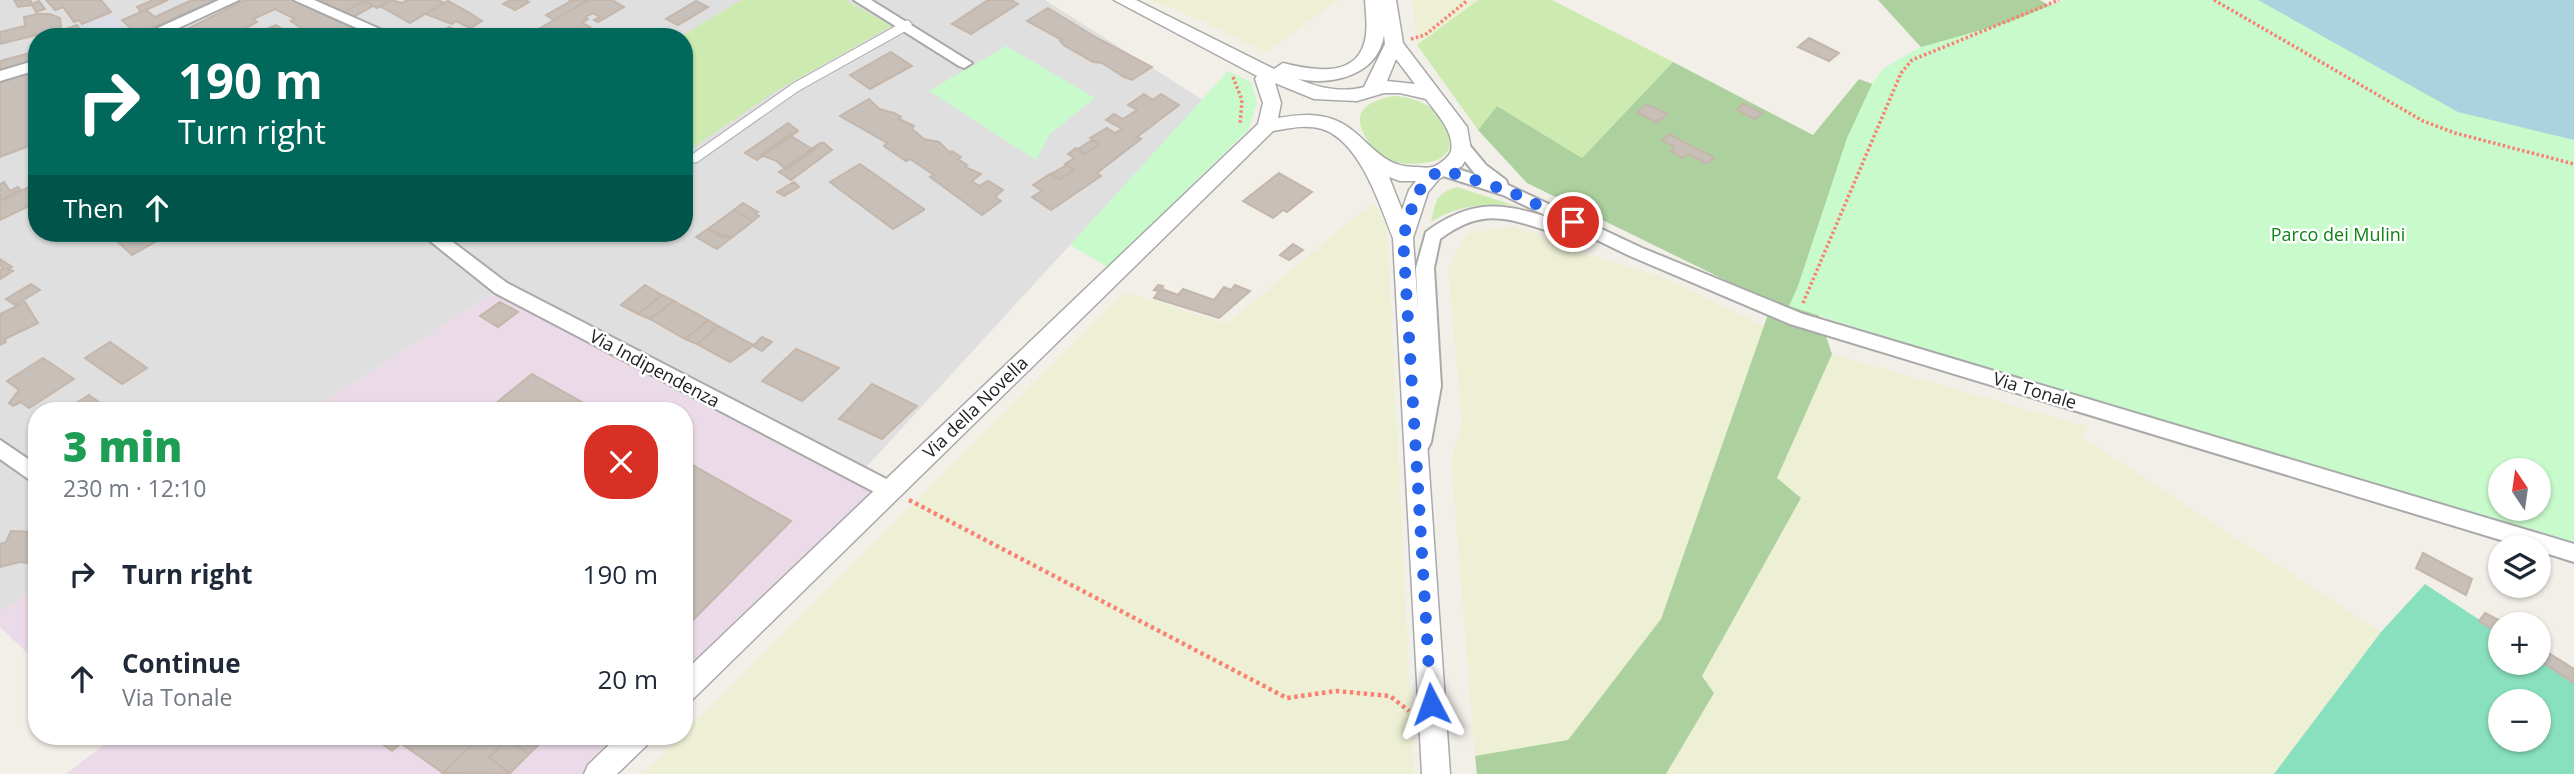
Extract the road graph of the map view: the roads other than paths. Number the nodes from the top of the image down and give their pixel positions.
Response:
1 (232, 0) edge
2 (302, 0) edge
3 (861, 0) edge
4 (1123, 0) edge
5 (1374, 0) edge
6 (1387, 0) edge
7 (1158, 20) junction
8 (907, 26) junction
9 (166, 28) edge
10 (369, 28) edge
11 (1394, 44) junction
12 (964, 63) dead end
13 (1248, 65) junction
14 (28, 68) edge
15 (0, 76) edge
16 (1264, 79) junction
17 (1364, 92) junction
18 (1431, 94) junction
19 (1306, 96) junction
20 (1269, 120) junction
21 (1328, 124) junction
22 (1355, 145) junction
23 (1460, 145) junction
24 (695, 158) dead end
25 (1437, 172) junction
26 (1509, 191) junction
27 (1403, 237) junction
28 (441, 242) edge
29 (1636, 252) junction
30 (0, 448) edge
31 (1416, 468) junction
32 (28, 470) edge
33 (889, 490) junction
34 (2574, 553) edge
35 (693, 681) edge
36 (628, 745) edge
37 (598, 774) edge
38 (1436, 774) edge

1 - 9 street
2 - 10 street
3 - 8 street
4 - 7 street
5 - 7 street
6 - 11 street
7 - 13 street
8 - 12 street
8 - 24 lane
11 - 17 street
11 - 18 street
13 - 16 street
13 - 19 street
14 - 15 street
16 - 19 street
16 - 20 street
17 - 18 street
17 - 19 street
17 - 22 street
18 - 23 street
19 - 20 street, Via della Novella
19 - 21 street
20 - 21 street
20 - 33 street, Via della Novella
21 - 22 street
22 - 25 street
22 - 27 street
23 - 25 street
23 - 26 street
25 - 26 street
25 - 27 street
26 - 29 street, Via Tonale
27 - 31 street
28 - 33 street, Via Indipendenza
29 - 31 street
29 - 34 street, Via Tonale
30 - 32 street
31 - 38 street
33 - 35 street, Via della Novella
36 - 37 street

